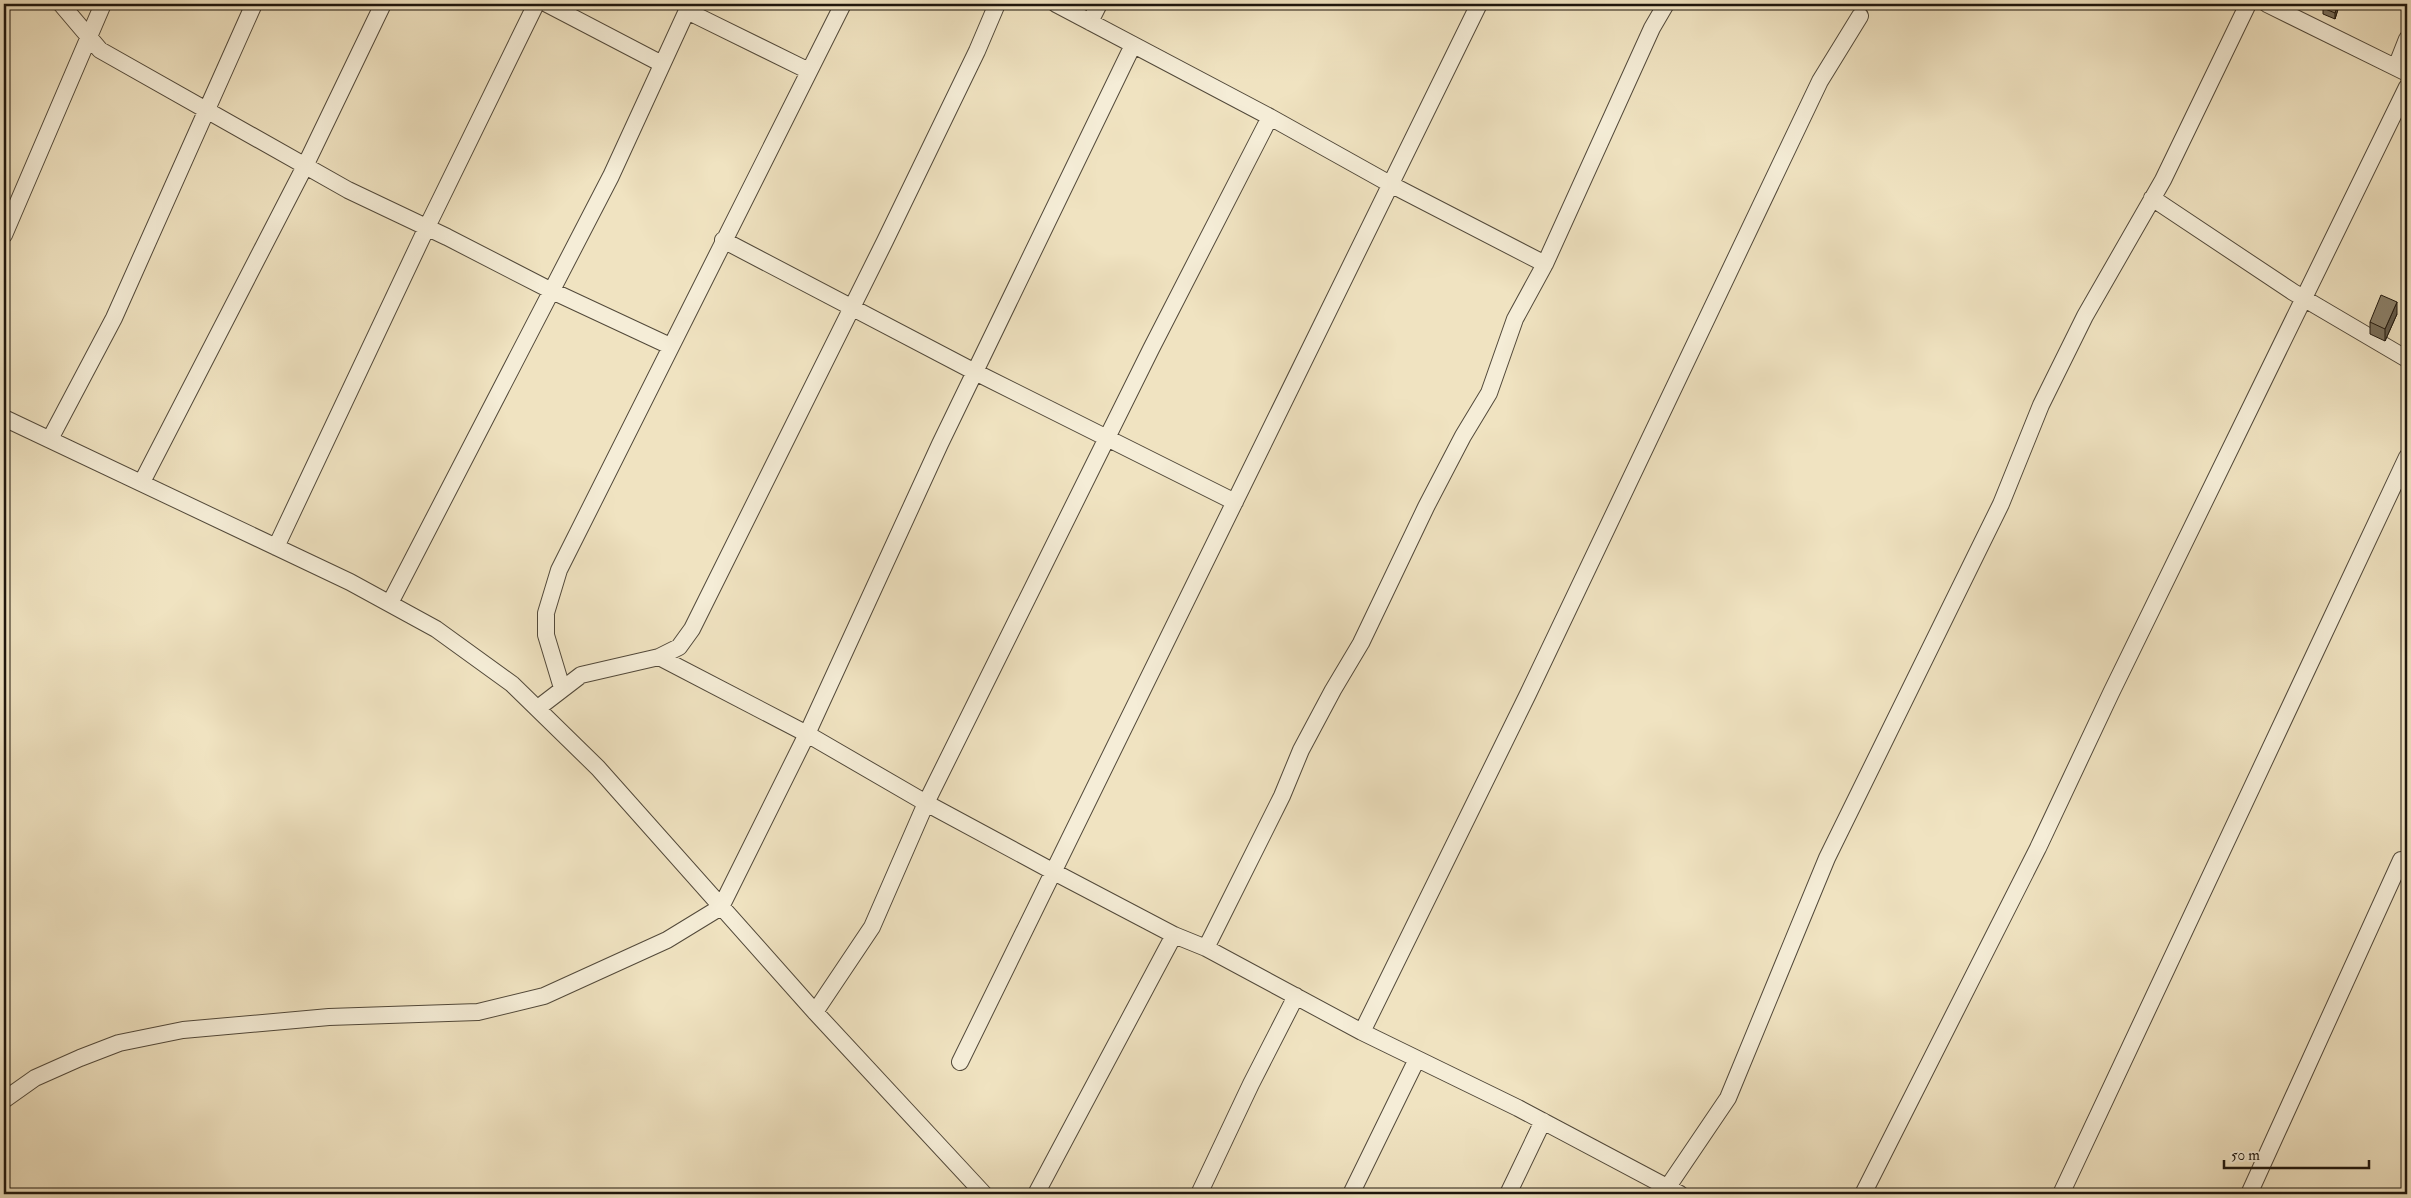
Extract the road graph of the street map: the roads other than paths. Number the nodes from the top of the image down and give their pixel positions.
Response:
1 (61, 4) edge
2 (103, 4) edge
3 (254, 4) edge
4 (383, 4) edge
5 (536, 4) edge
6 (548, 4) edge
7 (843, 4) edge
8 (997, 4) edge
9 (1056, 4) edge
10 (1099, 4) edge
11 (1479, 4) edge
12 (1666, 4) edge
13 (2248, 4) edge
14 (2267, 4) edge
15 (688, 7) edge
16 (1860, 16) dead end
17 (1090, 22) junction
18 (89, 38) junction
19 (2407, 39) edge
20 (1133, 45) junction
21 (662, 64) junction
22 (2402, 70) edge
23 (809, 71) junction
24 (2407, 87) edge
25 (207, 110) junction
26 (1270, 117) junction
27 (305, 166) junction
28 (1390, 184) junction
29 (2152, 198) junction
30 (427, 227) junction
31 (4, 235) edge
32 (723, 240) junction
33 (1545, 264) junction
34 (550, 290) junction
35 (2304, 299) junction
36 (852, 307) junction
37 (670, 346) junction
38 (2407, 359) edge
39 (975, 372) junction
40 (4, 418) edge
41 (50, 438) junction
42 (1108, 438) junction
43 (2407, 457) edge
44 (142, 482) junction
45 (1235, 502) junction
46 (276, 547) junction
47 (390, 603) junction
48 (660, 657) junction
49 (562, 688) junction
50 (538, 708) junction
51 (806, 734) junction
52 (926, 803) junction
53 (2401, 860) dead end
54 (1054, 872) junction
55 (721, 907) junction
56 (1174, 934) junction
57 (1206, 948) junction
58 (1296, 996) junction
59 (815, 1012) junction
60 (1362, 1032) junction
61 (1417, 1060) junction
62 (960, 1062) dead end
63 (4, 1100) edge
64 (1543, 1122) junction
65 (1670, 1192) edge
66 (984, 1194) edge
67 (1036, 1194) edge
68 (1199, 1194) edge
69 (1351, 1194) edge
70 (1508, 1194) edge
71 (1863, 1194) edge
72 (2061, 1194) edge
73 (2249, 1194) edge

1 - 18 street
2 - 18 street
3 - 25 street
4 - 27 street
5 - 30 street
6 - 21 street
7 - 23 street
8 - 36 street
9 - 17 street
10 - 17 street
11 - 28 street
12 - 33 street
13 - 29 street
14 - 22 street
15 - 21 street
15 - 23 street
16 - 60 street
17 - 20 street
18 - 25 street
18 - 31 street
19 - 22 street
20 - 26 street
20 - 39 street
21 - 34 street
23 - 32 street
24 - 35 street
25 - 27 street
25 - 41 street
26 - 28 street
26 - 42 street
27 - 30 street
27 - 44 street
28 - 33 street
28 - 45 street
29 - 35 street
29 - 65 street
30 - 34 street
30 - 46 street
32 - 36 street
32 - 37 street
33 - 57 street
34 - 37 street
34 - 47 street
35 - 38 street
35 - 71 street
36 - 39 street
36 - 48 street
37 - 49 street
39 - 42 street
39 - 51 street
40 - 41 street
41 - 44 street
42 - 45 street
42 - 52 street
43 - 72 street
44 - 46 street
45 - 54 street
46 - 47 street
47 - 50 street
48 - 49 street
48 - 51 street
49 - 50 street
50 - 55 street
51 - 52 street
51 - 55 street
52 - 54 street
52 - 59 street
53 - 73 street
54 - 56 street
54 - 62 street
55 - 59 street
55 - 63 street
56 - 57 street
56 - 67 street
57 - 58 street
58 - 60 street
58 - 68 street
59 - 66 street
60 - 61 street
61 - 64 street
61 - 69 street
64 - 65 street
64 - 70 street

